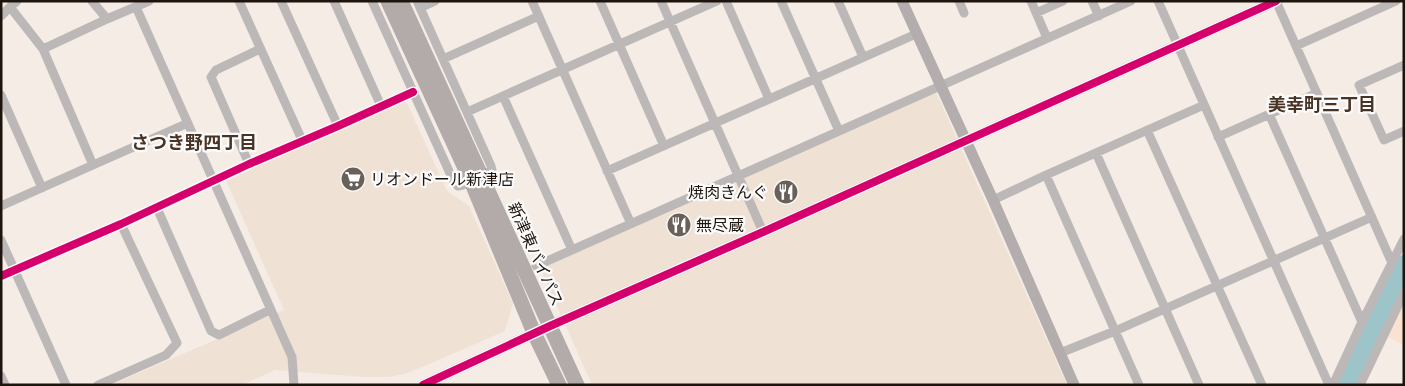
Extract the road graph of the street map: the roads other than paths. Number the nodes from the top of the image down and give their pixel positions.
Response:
1 (92, 1) edge
2 (149, 1) edge
3 (239, 1) edge
4 (281, 1) edge
5 (334, 1) edge
6 (372, 1) edge
7 (388, 1) edge
8 (400, 1) edge
9 (435, 1) edge
10 (532, 1) edge
11 (600, 1) edge
12 (660, 1) edge
13 (716, 1) edge
14 (726, 1) edge
15 (781, 1) edge
16 (838, 1) edge
17 (902, 1) edge
18 (959, 1) edge
19 (1031, 1) edge
20 (1063, 1) edge
21 (1092, 1) edge
22 (1131, 1) edge
23 (1158, 1) edge
24 (1276, 1) edge
25 (1396, 1) edge
26 (13, 4) edge
27 (419, 5) edge
28 (136, 7) junction
29 (964, 13) dead end
30 (1036, 13) junction
31 (1, 16) edge
32 (539, 16) junction
33 (1099, 16) junction
34 (106, 19) junction
35 (670, 22) junction
36 (916, 34) junction
37 (1047, 38) junction
38 (619, 45) junction
39 (1178, 46) junction
40 (1296, 46) junction
41 (43, 49) junction
42 (260, 49) junction
43 (863, 57) junction
44 (443, 59) junction
45 (1404, 65) edge
46 (562, 70) junction
47 (815, 79) junction
48 (941, 85) junction
49 (413, 92) junction
50 (1316, 93) junction
51 (1, 95) edge
52 (503, 96) junction
53 (769, 99) junction
54 (1204, 105) junction
55 (381, 106) junction
56 (467, 112) junction
57 (1269, 114) junction
58 (188, 123) junction
59 (715, 123) junction
60 (338, 126) junction
61 (1147, 130) junction
62 (839, 131) junction
63 (1404, 131) edge
64 (1218, 137) junction
65 (302, 140) junction
66 (965, 140) junction
67 (664, 146) junction
68 (1096, 153) junction
69 (248, 164) junction
70 (93, 165) junction
71 (607, 171) junction
72 (1046, 175) junction
73 (738, 176) junction
74 (476, 179) junction
75 (213, 180) junction
76 (42, 188) junction
77 (993, 200) junction
78 (1, 206) edge
79 (156, 208) junction
80 (1372, 217) junction
81 (121, 224) junction
82 (631, 224) junction
83 (763, 232) junction
84 (1324, 238) junction
85 (1404, 239) edge
86 (1, 240) edge
87 (572, 250) junction
88 (1273, 260) junction
89 (1392, 263) junction
90 (536, 266) dead end
91 (14, 270) junction
92 (1, 276) edge
93 (1216, 286) junction
94 (1404, 293) edge
95 (1166, 308) junction
96 (270, 310) junction
97 (1362, 322) junction
98 (550, 326) junction
99 (1115, 331) junction
100 (534, 333) junction
101 (1060, 353) junction
102 (1, 376) edge
103 (443, 381) edge
104 (5, 385) edge
105 (66, 385) edge
106 (98, 385) edge
107 (294, 385) edge
108 (423, 385) edge
109 (559, 385) edge
110 (576, 385) edge
111 (1074, 385) edge
112 (1139, 385) edge
113 (1199, 385) edge
114 (1262, 385) edge
115 (1329, 385) edge
116 (1333, 385) edge
117 (1360, 385) edge

1 - 34 street
2 - 28 street
3 - 42 street
4 - 60 street
5 - 55 street
6 - 49 street
7 - 74 highway, 新津東バイパス
8 - 74 highway, 新津東バイパス
9 - 27 street
10 - 32 street
11 - 38 street
12 - 35 street
13 - 35 street
14 - 53 street
15 - 47 street
16 - 43 street
17 - 36 street
18 - 29 street
19 - 30 street
20 - 30 street
21 - 33 street
22 - 33 street
23 - 39 street
24 - 39 street
24 - 40 street
25 - 40 street
26 - 31 street
26 - 41 street
27 - 44 street
28 - 34 street
28 - 58 street
30 - 37 street
32 - 44 street
32 - 46 street
33 - 37 street
34 - 41 street
35 - 38 street
35 - 59 street
36 - 43 street
36 - 48 street
37 - 48 street
38 - 46 street
38 - 67 street
39 - 54 street
39 - 66 street
40 - 50 street
41 - 70 street
42 - 65 street
42 - 69 street
43 - 47 street
44 - 56 street
45 - 63 street
46 - 52 street
46 - 71 street
47 - 53 street
47 - 62 street
48 - 62 street
48 - 66 street
49 - 55 street
49 - 74 street
50 - 57 street
50 - 80 street
51 - 76 street
52 - 56 street
52 - 87 street
53 - 59 street
54 - 61 street
54 - 64 street
55 - 60 street
56 - 74 street
57 - 64 street
57 - 84 street
58 - 70 street
58 - 75 street
59 - 67 street
59 - 73 street
60 - 65 street
61 - 68 street
61 - 93 street
62 - 73 street
64 - 88 street
65 - 69 street
66 - 77 street
66 - 83 street
67 - 71 street
68 - 72 street
68 - 95 street
69 - 75 street
70 - 76 street
71 - 82 street
72 - 77 street
72 - 99 street
73 - 82 street
73 - 83 street
74 - 98 highway, 新津東バイパス
74 - 100 highway, 新津東バイパス
75 - 79 street
75 - 96 street
76 - 78 street
77 - 101 street
79 - 81 street
79 - 96 street
80 - 84 street
80 - 89 street
81 - 91 street
81 - 106 street
82 - 87 street
83 - 98 street
84 - 88 street
84 - 97 street
85 - 89 street
86 - 91 street
87 - 90 street
88 - 93 street
88 - 115 street
89 - 97 street
91 - 92 street
91 - 105 street
93 - 95 street
93 - 114 street
94 - 117 street
95 - 99 street
95 - 113 street
96 - 107 street
97 - 116 street
98 - 100 street
98 - 110 highway, 新津東バイパス
99 - 101 street
99 - 112 street
100 - 103 street
100 - 109 highway, 新津東バイパス
101 - 111 street
102 - 104 street
103 - 108 street

